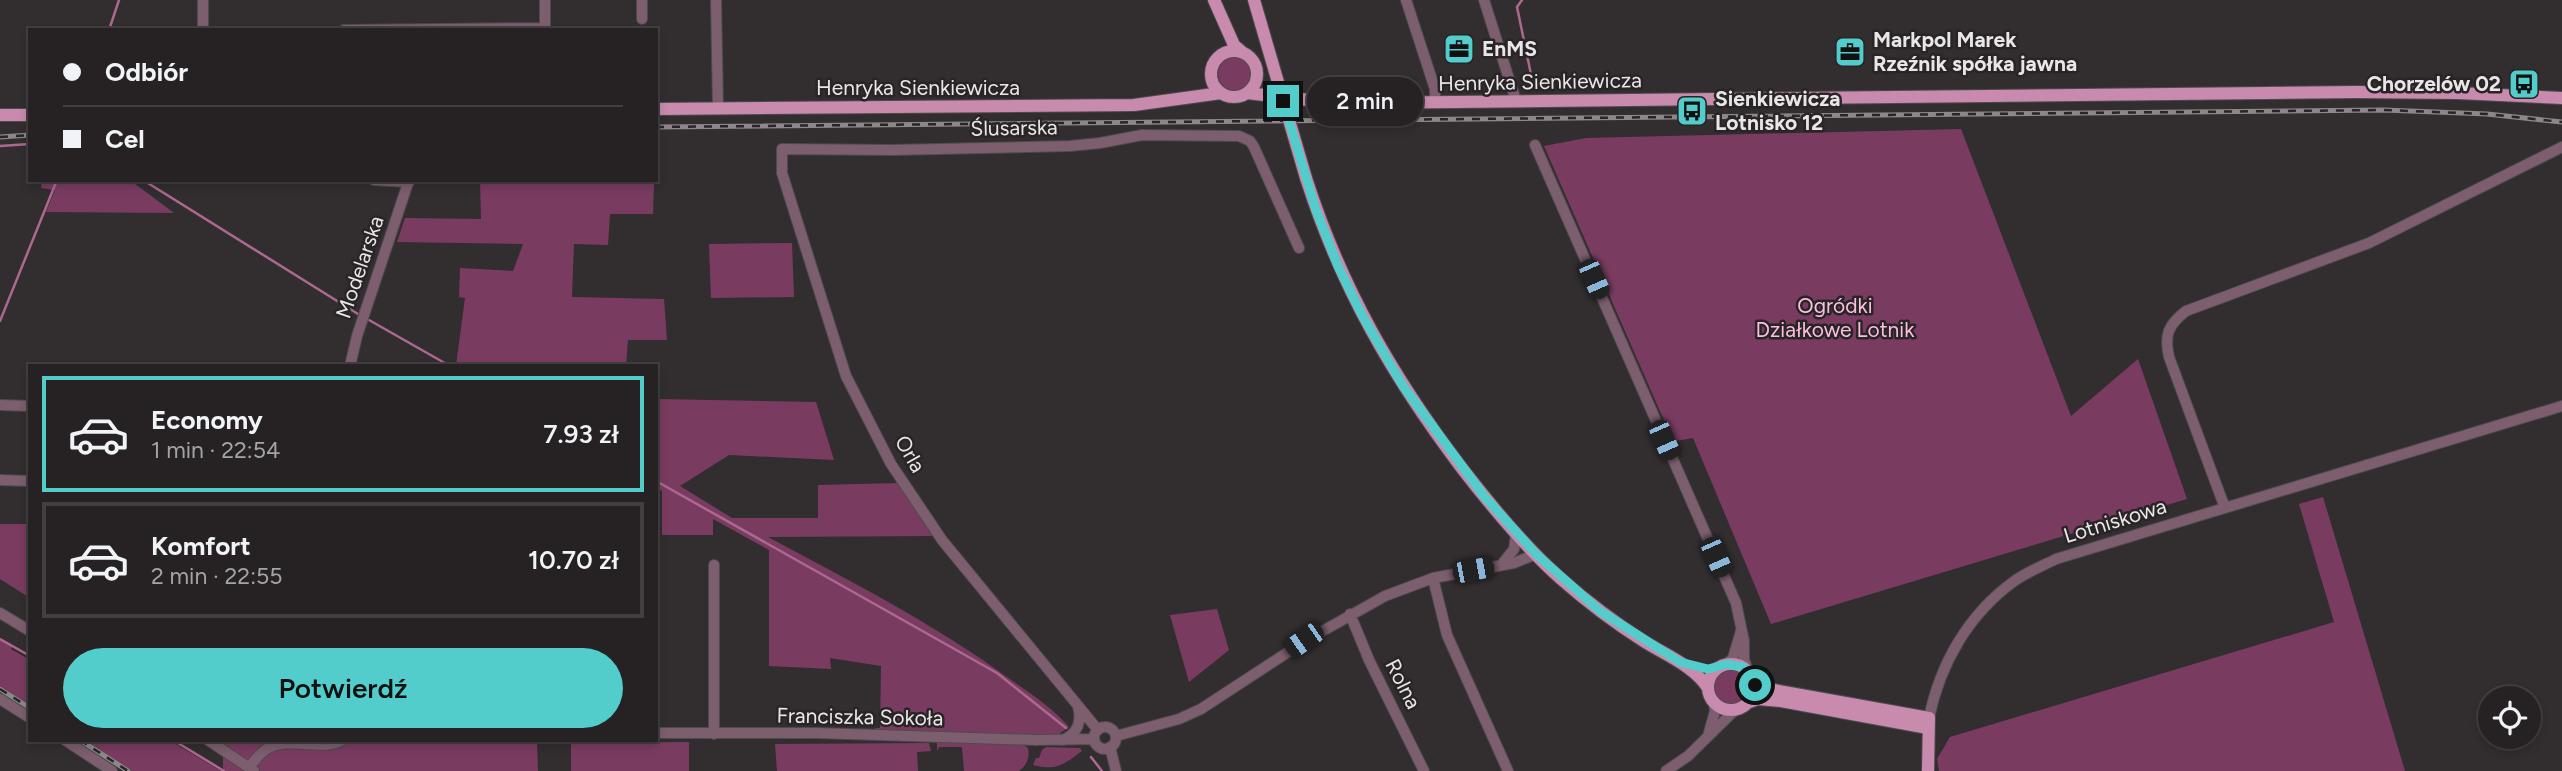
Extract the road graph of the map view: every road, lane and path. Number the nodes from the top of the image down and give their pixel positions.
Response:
1 (203, 0) edge
2 (545, 0) edge
3 (642, 0) edge
4 (716, 0) edge
5 (1254, 0) edge
6 (1406, 0) edge
7 (1484, 0) edge
8 (1215, 4) edge
9 (642, 19) dead end
10 (204, 28) edge
11 (545, 28) edge
12 (1241, 51) junction
13 (1219, 56) junction
14 (1258, 74) junction
15 (1211, 75) junction
16 (1221, 93) junction
17 (1247, 93) junction
18 (1286, 97) junction
19 (1180, 98) junction
20 (2562, 98) edge
21 (1516, 101) junction
22 (1435, 102) junction
23 (718, 108) junction
24 (658, 109) edge
25 (28, 115) edge
26 (0, 116) edge
27 (1535, 145) dead end
28 (2562, 147) edge
29 (782, 149) joint
30 (409, 182) edge
31 (1298, 248) dead end
32 (350, 364) edge
33 (0, 405) edge
34 (28, 405) edge
35 (2562, 407) edge
36 (0, 480) edge
37 (28, 481) edge
38 (2225, 508) junction
39 (1516, 534) junction
40 (1536, 554) junction
41 (1503, 564) junction
42 (714, 565) dead end
43 (1433, 578) junction
44 (0, 613) edge
45 (1350, 614) junction
46 (28, 630) edge
47 (1741, 631) junction
48 (1680, 662) junction
49 (1722, 666) junction
50 (1751, 675) junction
51 (1708, 688) junction
52 (0, 699) edge
53 (1750, 702) junction
54 (1714, 703) junction
55 (1078, 705) junction
56 (1735, 710) junction
57 (28, 717) edge
58 (1929, 723) junction
59 (658, 733) edge
60 (714, 734) junction
61 (1096, 735) junction
62 (1116, 736) junction
63 (1708, 736) junction
64 (1063, 740) junction
65 (68, 742) edge
66 (211, 742) edge
67 (339, 742) edge
68 (1110, 747) junction
69 (252, 769) edge
70 (113, 771) edge
71 (1116, 771) edge
72 (1424, 771) edge
73 (1508, 771) edge
74 (1665, 771) edge
75 (1928, 771) edge

1 - 10 street
2 - 11 street
3 - 9 street
4 - 23 street
5 - 39 main road, bridge
6 - 22 street
7 - 21 street
8 - 12 main road
8 - 13 main road
12 - 13 main road
12 - 14 main road
13 - 15 main road
14 - 17 main road
14 - 18 main road
15 - 16 main road
15 - 19 main road, Henryka Sienkiewicza
16 - 17 main road
16 - 19 main road, Henryka Sienkiewicza
17 - 18 main road, Henryka Sienkiewicza
18 - 22 main road, Henryka Sienkiewicza
19 - 23 main road, Henryka Sienkiewicza
20 - 21 main road, Henryka Sienkiewicza
21 - 22 main road, Henryka Sienkiewicza
23 - 24 main road, Henryka Sienkiewicza
25 - 26 main road
27 - 47 street
28 - 38 street
29 - 31 street, Ślusarska
29 - 55 street, Orla
30 - 32 street, Modelarska
33 - 34 street
35 - 38 street, Lotniskowa
36 - 37 street
38 - 58 street, Lotniskowa
39 - 40 main road
39 - 41 street
40 - 41 street
40 - 48 main road
41 - 43 street
42 - 60 street
43 - 45 street
43 - 73 street
44 - 46 street
45 - 62 street
45 - 72 street, Rolna
47 - 49 street
47 - 50 street
48 - 49 main road
48 - 51 main road
49 - 50 main road
49 - 51 main road
50 - 53 main road
50 - 58 main road
51 - 54 main road
52 - 57 street
53 - 56 main road
53 - 58 main road
54 - 56 main road
54 - 63 street
55 - 61 street, Orla
55 - 64 street
56 - 63 street
58 - 75 main road
59 - 60 street, Franciszka Sokoła
60 - 64 street, Franciszka Sokoła
61 - 62 street
61 - 64 street, Franciszka Sokoła
61 - 68 street
62 - 68 street
63 - 74 street
65 - 70 street
66 - 69 street
67 - 69 street
68 - 71 street

